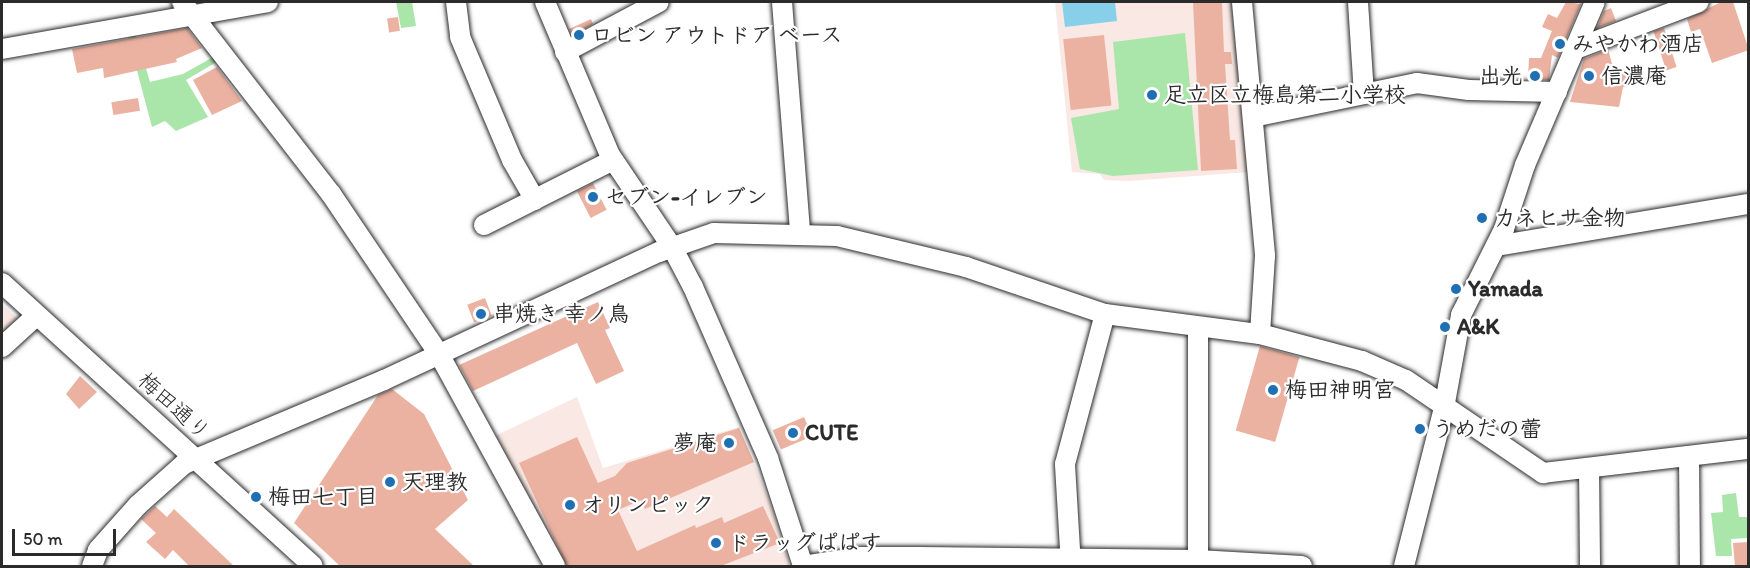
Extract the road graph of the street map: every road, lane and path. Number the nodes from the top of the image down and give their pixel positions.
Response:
1 (268, 2) edge
2 (456, 2) edge
3 (545, 2) edge
4 (659, 2) edge
5 (782, 2) edge
6 (1242, 2) edge
7 (1358, 2) edge
8 (1594, 2) edge
9 (1699, 2) edge
10 (186, 7) edge
11 (1578, 48) junction
12 (2, 49) edge
13 (565, 52) junction
14 (1557, 92) junction
15 (1364, 94) junction
16 (1253, 117) junction
17 (613, 160) junction
18 (535, 201) junction
19 (1749, 204) edge
20 (484, 225) dead end
21 (800, 233) junction
22 (1496, 246) junction
23 (672, 247) junction
24 (2, 283) edge
25 (1105, 314) junction
26 (37, 315) junction
27 (1198, 327) junction
28 (1260, 334) junction
29 (2, 347) edge
30 (439, 354) junction
31 (1444, 408) junction
32 (1749, 449) edge
33 (1689, 456) junction
34 (199, 461) junction
35 (1589, 468) junction
36 (1071, 562) edge
37 (972, 563) edge
38 (1198, 563) edge
39 (803, 566) edge
40 (92, 567) edge
41 (313, 567) edge
42 (555, 567) edge
43 (1302, 567) edge
44 (1404, 567) edge
45 (1590, 567) edge
46 (1690, 567) edge

1 - 10 street
2 - 18 street
3 - 13 street
4 - 13 street
5 - 21 street
6 - 16 street
7 - 15 street
8 - 11 street
9 - 11 street
10 - 12 street
10 - 30 street
11 - 14 street
13 - 17 street
14 - 15 street
14 - 22 street
15 - 16 street
16 - 28 street
17 - 18 street
17 - 23 street
18 - 20 street
19 - 22 street
21 - 23 street
21 - 25 street
22 - 31 street
23 - 30 street
23 - 39 street
24 - 26 street, 梅田通り
25 - 27 street
25 - 36 street
26 - 29 street
26 - 34 street, 梅田通り
27 - 28 street
27 - 38 street
28 - 31 street
30 - 34 street
30 - 42 street
31 - 35 street
31 - 44 street
32 - 33 street
33 - 35 street
33 - 46 street
34 - 40 street
34 - 41 street, 梅田通り
35 - 45 street
36 - 37 street
36 - 38 street
37 - 39 street
38 - 43 street

